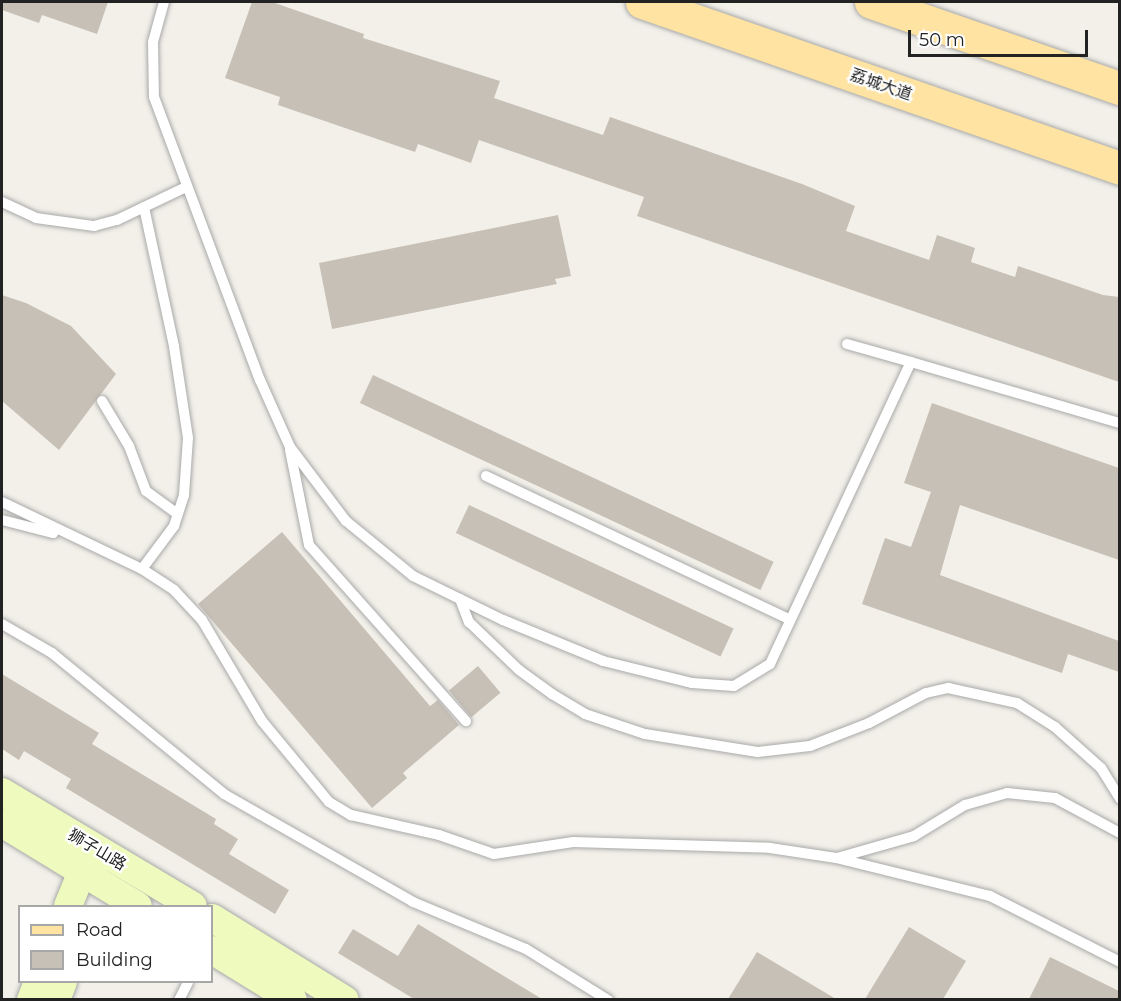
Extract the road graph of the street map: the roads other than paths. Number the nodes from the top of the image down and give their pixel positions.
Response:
1 (164, 2) edge
2 (642, 2) edge
3 (871, 2) edge
4 (1119, 88) edge
5 (1119, 168) edge
6 (186, 187) junction
7 (2, 202) edge
8 (144, 207) junction
9 (847, 344) dead end
10 (911, 362) junction
11 (102, 401) dead end
12 (1119, 423) edge
13 (290, 447) junction
14 (486, 476) dead end
15 (2, 502) edge
16 (178, 514) junction
17 (2, 520) edge
18 (80, 540) junction
19 (142, 569) junction
20 (460, 599) junction
21 (790, 620) junction
22 (2, 624) edge
23 (466, 721) dead end
24 (2, 792) edge
25 (1119, 798) edge
26 (2, 823) edge
27 (1119, 833) edge
28 (836, 858) junction
29 (95, 880) edge
30 (69, 905) edge
31 (136, 905) edge
32 (189, 905) edge
33 (213, 919) edge
34 (213, 951) edge
35 (1119, 962) edge
36 (37, 983) edge
37 (62, 983) edge
38 (187, 983) edge
39 (31, 999) edge
40 (56, 999) edge
41 (178, 999) edge
42 (293, 999) edge
43 (345, 999) edge
44 (608, 999) edge

1 - 6 lane
2 - 5 main road, 荔城大道
3 - 4 main road
6 - 8 lane
6 - 13 lane
7 - 8 lane
8 - 16 lane
9 - 10 lane
10 - 12 lane
10 - 21 lane
11 - 16 lane
13 - 20 lane
13 - 23 lane
14 - 21 lane
15 - 18 lane
16 - 19 lane
17 - 18 lane
18 - 19 lane
19 - 28 lane
20 - 21 lane
20 - 25 lane
22 - 44 lane
24 - 29 street, 狮子山路
26 - 29 street, 狮子山路
27 - 28 lane
28 - 35 lane
29 - 30 street
29 - 31 street, 狮子山路
29 - 32 street, 狮子山路
33 - 43 street
34 - 42 street
36 - 39 street
37 - 40 street
38 - 41 lane

